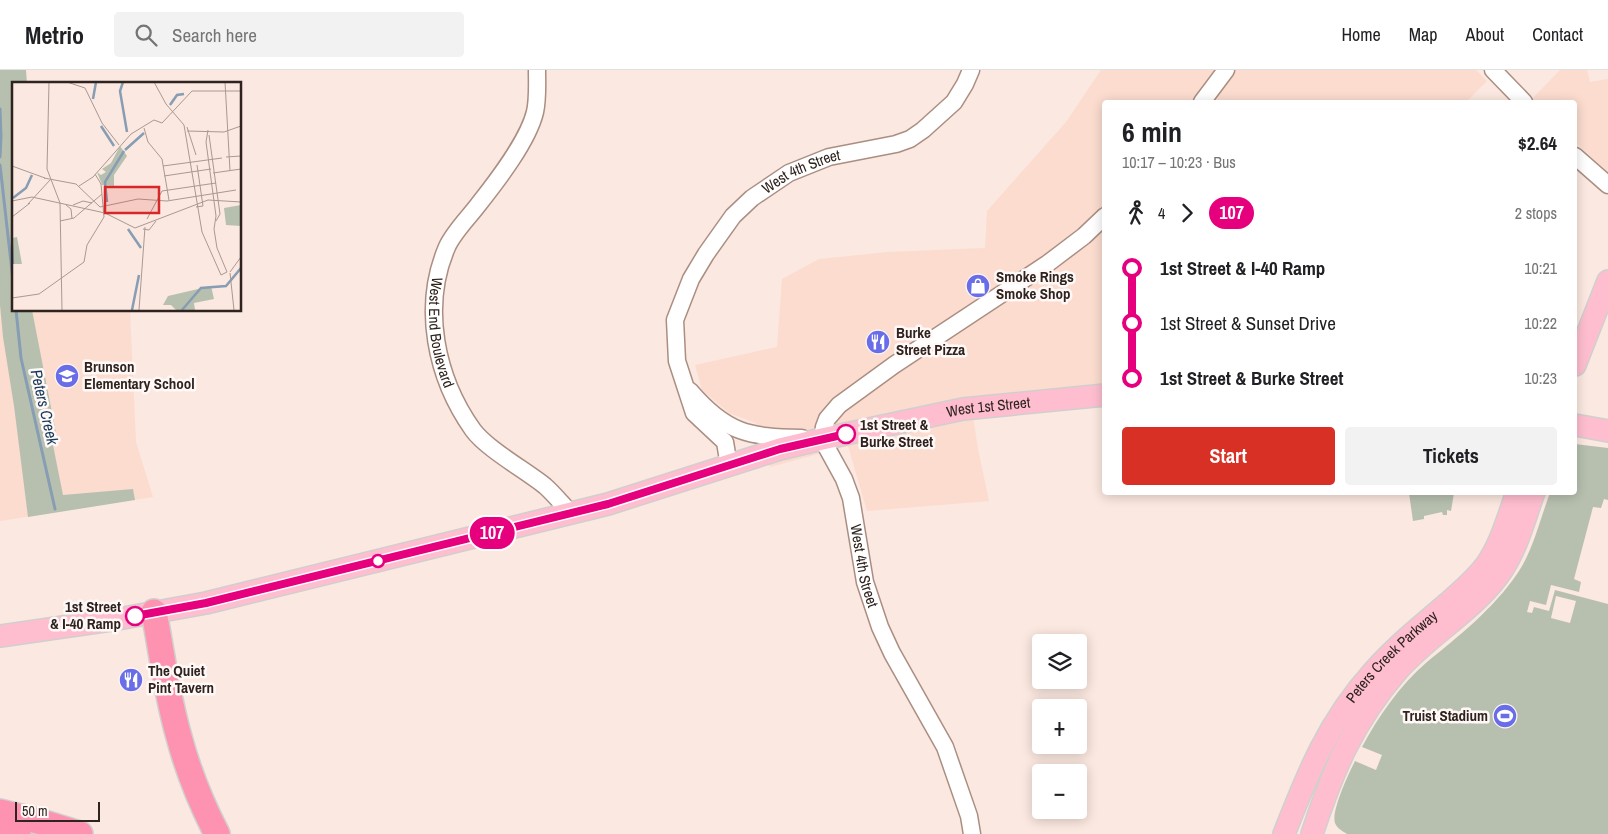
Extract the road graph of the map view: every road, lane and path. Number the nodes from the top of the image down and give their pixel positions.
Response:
1 (537, 70) edge
2 (970, 70) edge
3 (1226, 70) edge
4 (1493, 70) edge
5 (1204, 100) edge
6 (1522, 100) edge
7 (1577, 158) edge
8 (1608, 185) edge
9 (1102, 219) edge
10 (1608, 281) edge
11 (1577, 360) edge
12 (684, 384) junction
13 (1102, 395) edge
14 (1577, 425) edge
15 (1608, 431) edge
16 (822, 439) junction
17 (729, 466) junction
18 (1516, 495) edge
19 (1533, 495) edge
20 (571, 513) junction
21 (154, 612) junction
22 (0, 636) edge
23 (5, 824) edge
24 (80, 834) edge
25 (217, 834) edge
26 (972, 834) edge
27 (1284, 834) edge
28 (1312, 834) edge

1 - 20 street, West End Boulevard
2 - 12 street, West 4th Street
3 - 5 street
4 - 6 street
7 - 8 street
9 - 16 street
10 - 11 main road
12 - 16 street, West 4th Street
12 - 17 street, West 4th Street
13 - 16 main road, West 1st Street
14 - 15 main road
16 - 17 main road, West 1st Street
16 - 26 street, West 4th Street
17 - 20 main road, West 1st Street
18 - 27 main road, Peters Creek Parkway
19 - 28 main road, Peters Creek Parkway
20 - 21 main road, West 1st Street
21 - 22 main road, West 1st Street
21 - 25 highway
23 - 24 highway

